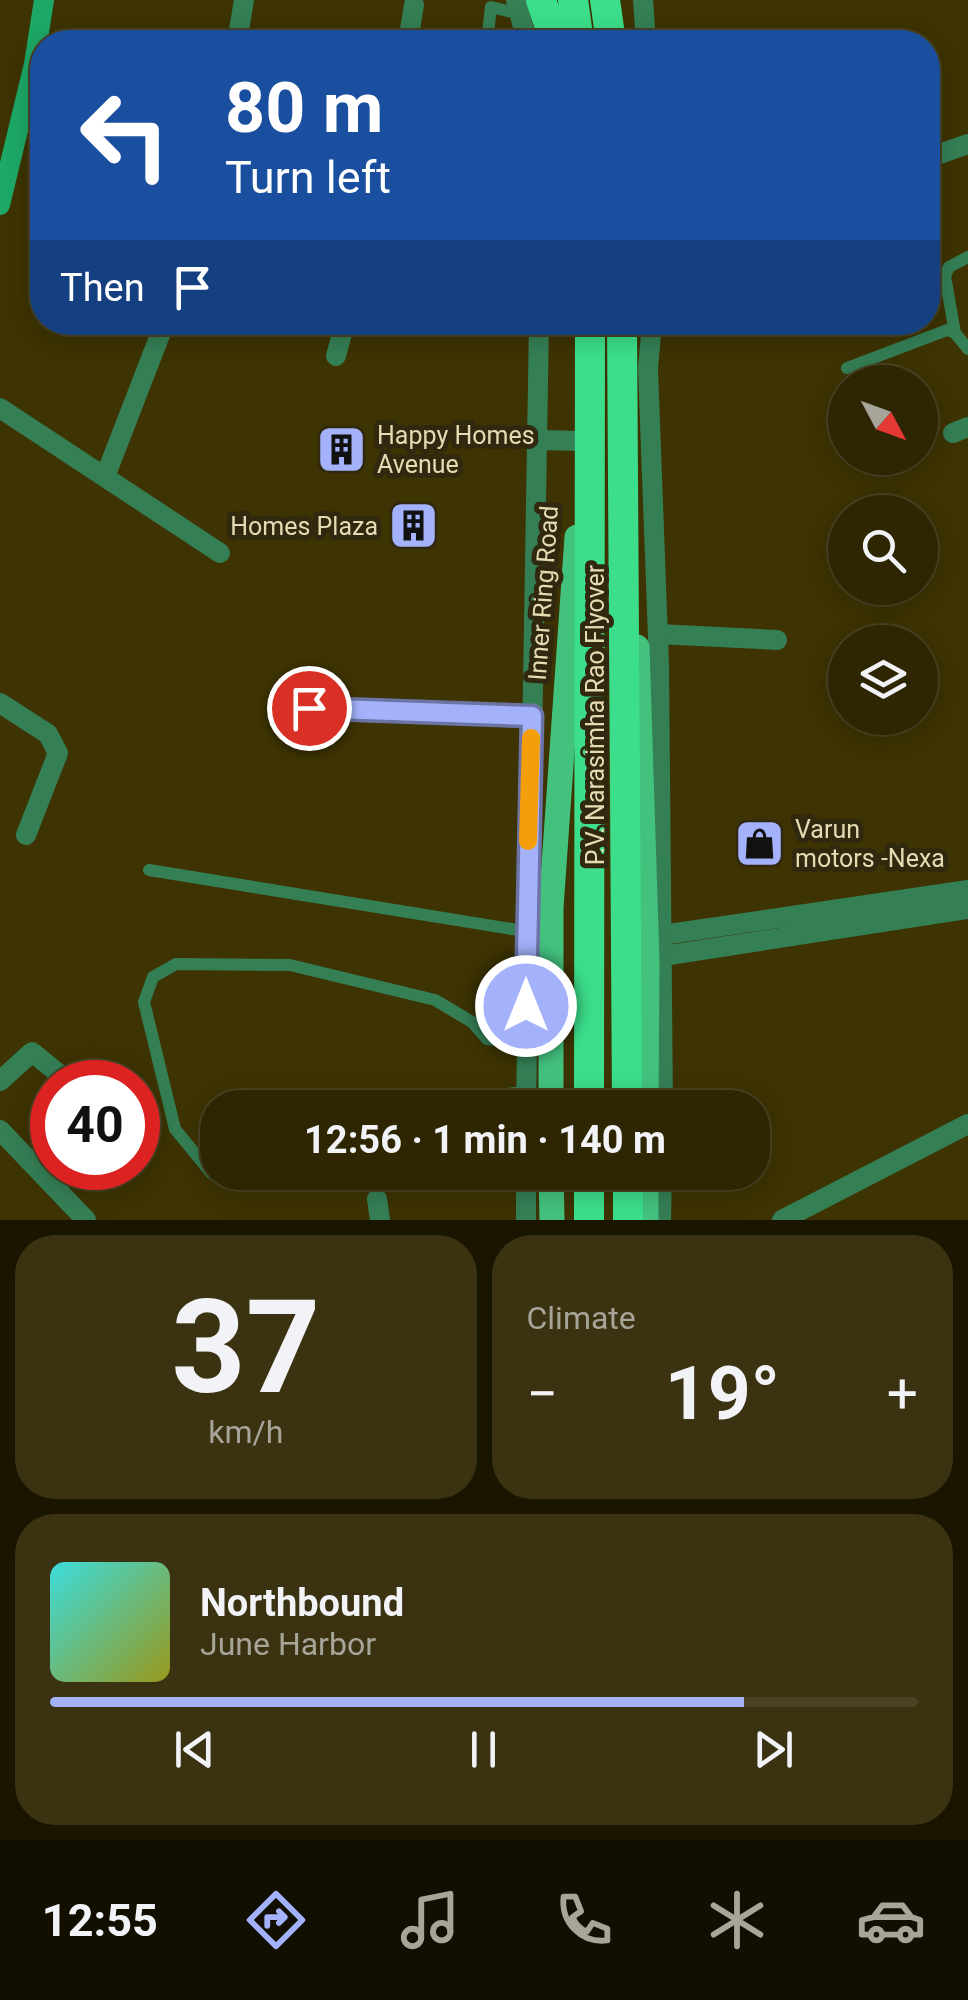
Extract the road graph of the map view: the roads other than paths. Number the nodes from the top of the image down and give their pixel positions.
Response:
1 (44, 0) edge
2 (244, 0) edge
3 (570, 0) edge
4 (608, 0) edge
5 (622, 0) edge
6 (643, 0) edge
7 (414, 5) dead end
8 (526, 5) edge
9 (41, 30) edge
10 (239, 30) edge
11 (410, 30) edge
12 (489, 30) edge
13 (527, 30) edge
14 (546, 30) edge
15 (574, 30) edge
16 (612, 30) edge
17 (623, 30) edge
18 (645, 30) edge
19 (30, 95) edge
20 (968, 144) edge
21 (940, 154) edge
22 (0, 205) edge
23 (968, 256) edge
24 (940, 333) edge
25 (956, 333) junction
26 (160, 335) edge
27 (342, 335) edge
28 (539, 335) edge
29 (587, 335) edge
30 (587, 335) edge
31 (622, 335) edge
32 (634, 335) edge
33 (651, 335) edge
34 (934, 335) edge
35 (968, 350) edge
36 (336, 356) dead end
37 (855, 365) edge
38 (0, 408) edge
39 (540, 440) junction
40 (584, 441) junction
41 (105, 477) junction
42 (220, 553) dead end
43 (658, 634) junction
44 (777, 640) dead end
45 (0, 703) edge
46 (309, 708) dead end
47 (532, 716) junction
48 (26, 835) dead end
49 (148, 870) dead end
50 (968, 890) edge
51 (968, 909) edge
52 (539, 932) junction
53 (662, 946) junction
54 (655, 1027) junction
55 (526, 1042) junction
56 (42, 1060) edge
57 (0, 1081) edge
58 (526, 1090) edge
59 (550, 1090) edge
60 (589, 1090) edge
61 (627, 1090) edge
62 (648, 1090) edge
63 (661, 1090) edge
64 (968, 1124) edge
65 (0, 1130) edge
66 (200, 1159) edge
67 (526, 1190) edge
68 (551, 1190) edge
69 (589, 1190) edge
70 (628, 1190) edge
71 (646, 1190) edge
72 (662, 1190) edge
73 (86, 1220) edge
74 (526, 1220) edge
75 (552, 1220) edge
76 (589, 1220) edge
77 (628, 1220) edge
78 (646, 1220) edge
79 (661, 1220) edge
80 (782, 1220) edge

1 - 9 main road
2 - 10 street
3 - 15 highway
4 - 16 highway
5 - 17 highway
6 - 18 street
7 - 11 street
8 - 12 lane
8 - 13 street
8 - 14 highway
19 - 22 main road
20 - 21 street
23 - 25 lane
24 - 25 lane
25 - 35 lane
26 - 41 street
27 - 36 street
28 - 39 street
29 - 40 main road, Inner Ring Road
30 - 60 highway, P.V. Narasimha Rao Flyover
31 - 61 highway, P.V. Narasimha Rao Flyover
32 - 54 main road
33 - 43 street
34 - 37 lane
38 - 41 street
39 - 40 street
39 - 47 street
40 - 52 main road, Inner Ring Road
41 - 42 street
43 - 44 street
43 - 53 street
45 - 48 street
46 - 47 lane
47 - 52 street
49 - 52 lane
50 - 53 street
51 - 53 street
52 - 55 street
52 - 59 main road, Inner Ring Road
53 - 54 street
54 - 62 main road
54 - 63 street
55 - 58 street
55 - 66 lane
56 - 57 street
64 - 80 street
65 - 73 street
67 - 74 street
68 - 75 main road
69 - 76 highway
70 - 77 highway
71 - 78 main road
72 - 79 street

